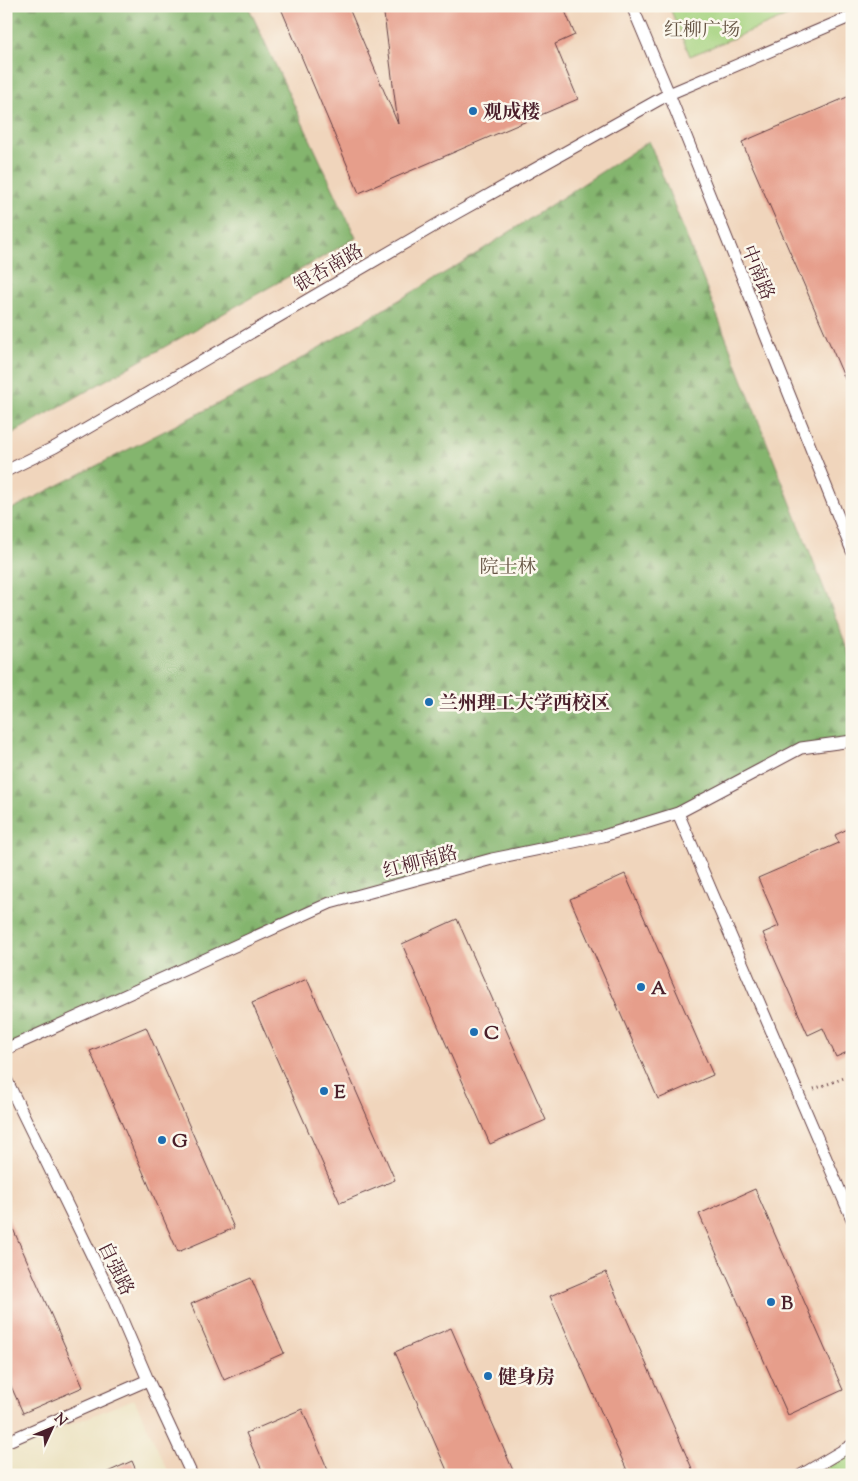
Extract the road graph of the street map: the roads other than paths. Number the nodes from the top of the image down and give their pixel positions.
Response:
1 (632, 6) edge
2 (852, 16) edge
3 (669, 94) junction
4 (6, 471) edge
5 (852, 551) edge
6 (852, 741) edge
7 (678, 813) junction
8 (6, 1049) edge
9 (6, 1079) edge
10 (852, 1220) edge
11 (148, 1380) junction
12 (6, 1442) edge
13 (852, 1445) edge
14 (192, 1475) edge
15 (801, 1475) edge

1 - 3 lane, 中南路
2 - 3 lane, 银杏南路
3 - 4 lane, 银杏南路
3 - 5 lane, 中南路
6 - 7 lane, 红柳南路
7 - 8 lane, 红柳南路
7 - 10 lane
9 - 11 lane, 自强路
11 - 12 lane
11 - 14 lane, 自强路
13 - 15 lane

